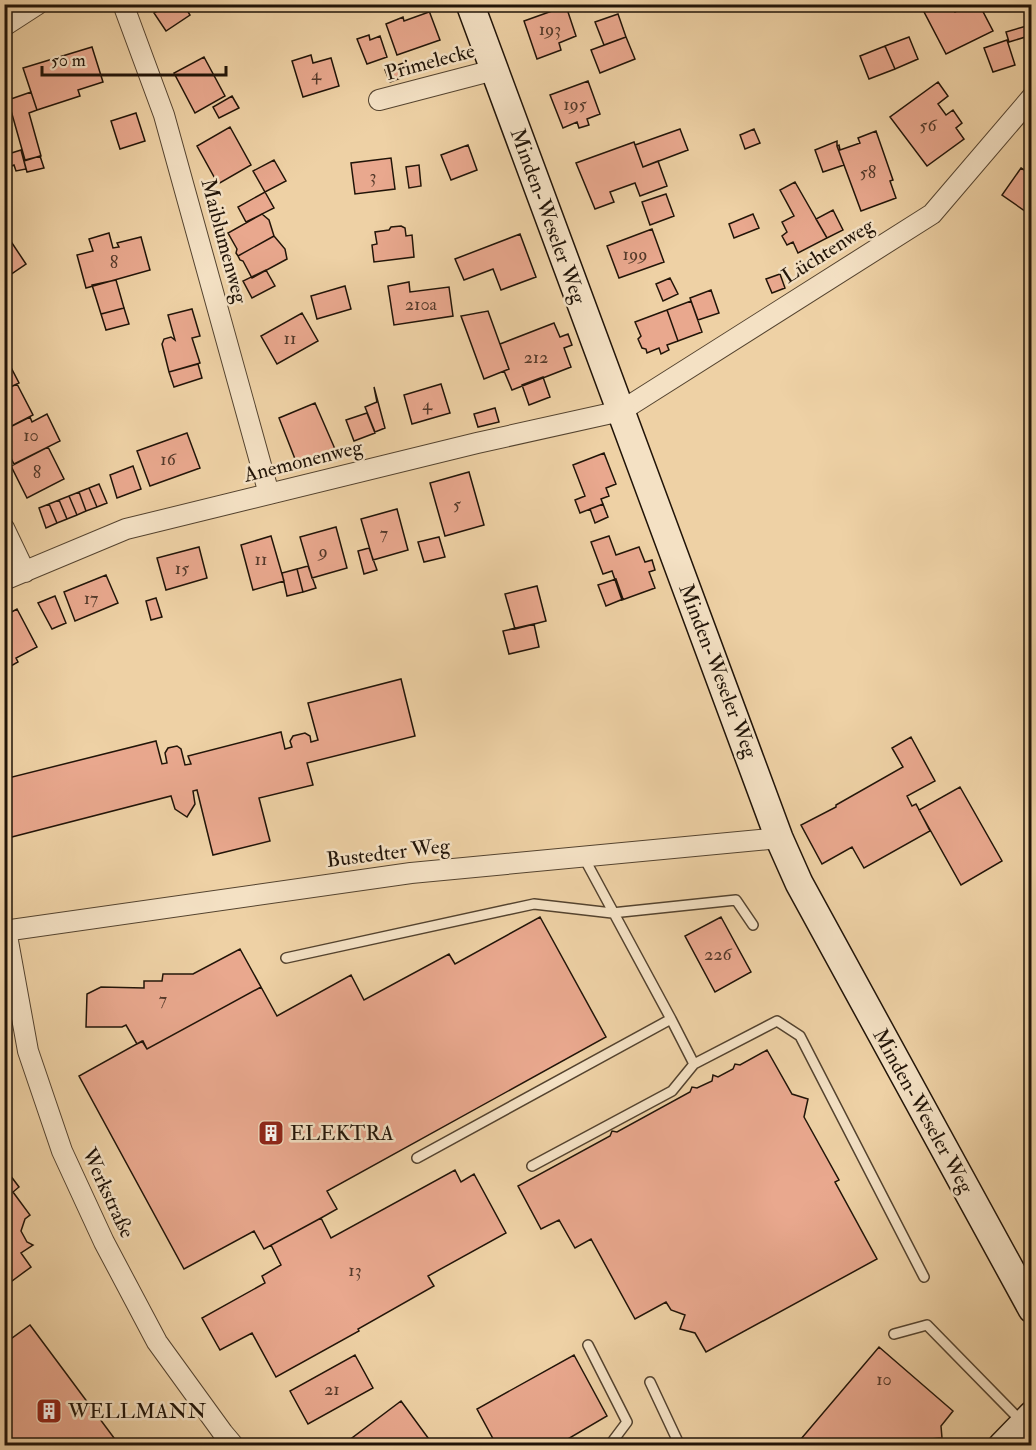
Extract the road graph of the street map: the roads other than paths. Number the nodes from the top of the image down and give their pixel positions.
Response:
1 (38, 4) edge
2 (123, 4) edge
3 (470, 4) edge
4 (4, 26) edge
5 (494, 70) junction
6 (1032, 97) edge
7 (379, 100) dead end
8 (621, 411) junction
9 (269, 494) junction
10 (4, 528) edge
11 (25, 572) junction
12 (4, 580) edge
13 (779, 838) junction
14 (583, 856) junction
15 (612, 913) junction
16 (753, 925) dead end
17 (5, 930) edge
18 (286, 958) dead end
19 (671, 1019) junction
20 (694, 1064) junction
21 (417, 1158) dead end
22 (532, 1166) dead end
23 (924, 1277) dead end
24 (1032, 1309) edge
25 (894, 1334) dead end
26 (588, 1345) dead end
27 (650, 1382) dead end
28 (1028, 1420) edge
29 (234, 1446) edge
30 (609, 1446) edge
31 (680, 1446) edge
32 (1002, 1446) edge

1 - 4 street
2 - 9 street, Maiblumenweg
3 - 5 street, Minden-Weseler Weg
5 - 7 street, Primelecke
5 - 8 street, Minden-Weseler Weg
6 - 8 street, Lüchtenweg
8 - 9 street, Anemonenweg
8 - 13 street, Minden-Weseler Weg
9 - 11 street, Anemonenweg
10 - 11 street
11 - 12 street, Anemonenweg
13 - 14 street, Bustedter Weg
13 - 24 street, Minden-Weseler Weg
14 - 15 lane
14 - 17 street, Bustedter Weg
15 - 16 lane
15 - 18 lane
15 - 19 lane
17 - 29 street, Werkstraße
19 - 20 lane
19 - 21 lane
20 - 22 lane
20 - 23 lane
25 - 28 lane
26 - 30 lane
27 - 31 lane
28 - 32 street

